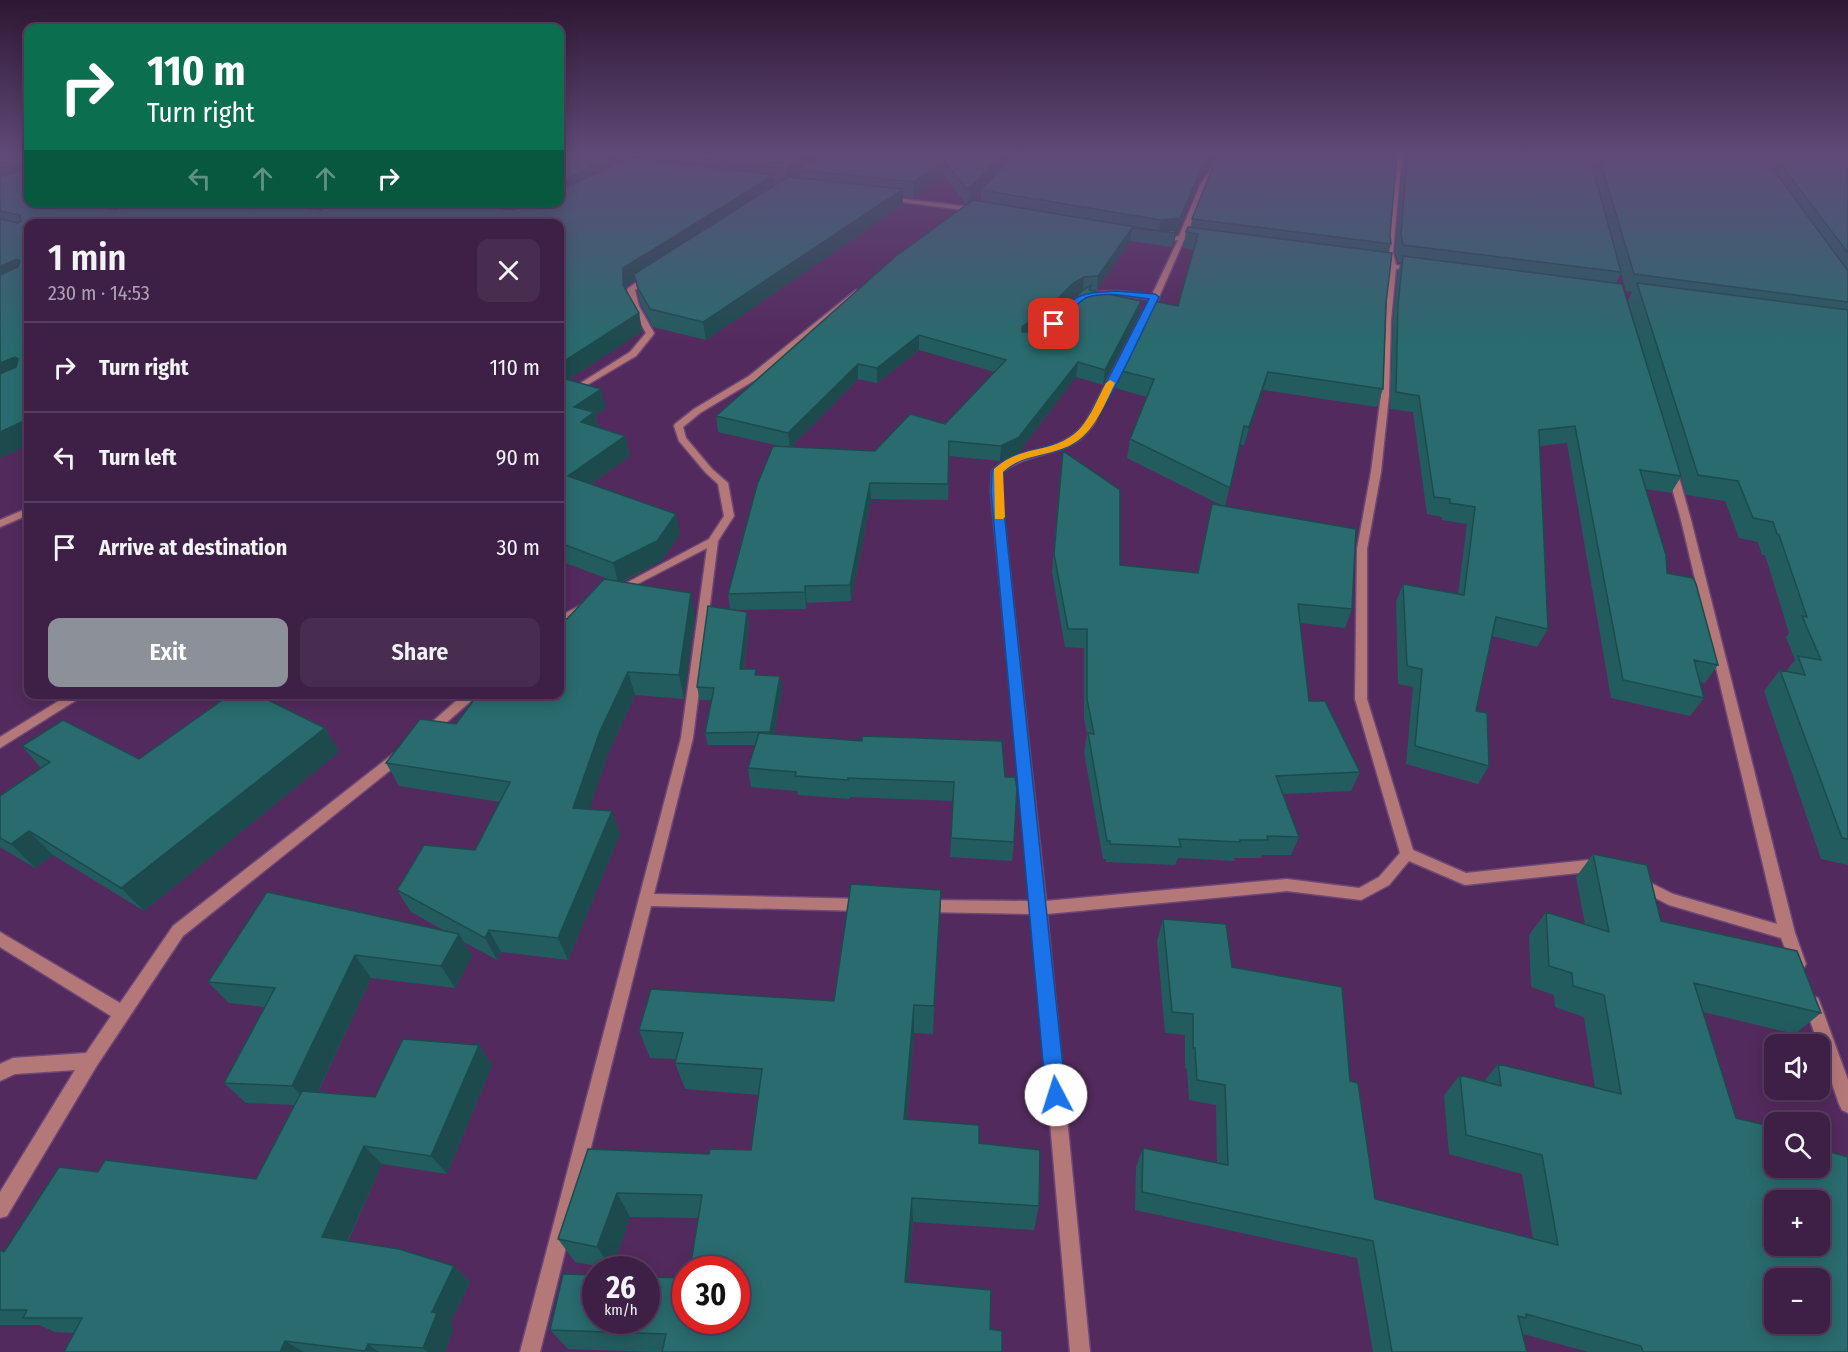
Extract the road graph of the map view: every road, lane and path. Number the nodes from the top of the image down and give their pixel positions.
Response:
1 (1190, 217) edge
2 (1393, 217) edge
3 (1182, 238) junction
4 (1158, 240) edge
5 (1206, 241) edge
6 (1370, 263) edge
7 (1393, 266) junction
8 (1427, 270) edge
9 (657, 272) edge
10 (865, 286) edge
11 (1155, 297) junction
12 (1081, 298) edge
13 (564, 397) edge
14 (1670, 463) edge
15 (24, 513) edge
16 (0, 524) edge
17 (713, 541) junction
18 (611, 594) edge
19 (590, 604) edge
20 (564, 618) edge
21 (72, 699) edge
22 (467, 699) edge
23 (0, 743) edge
24 (1407, 854) junction
25 (647, 900) junction
26 (885, 905) edge
27 (909, 906) edge
28 (1039, 908) junction
29 (1787, 933) junction
30 (0, 939) edge
31 (123, 1014) junction
32 (90, 1061) junction
33 (0, 1073) edge
34 (1848, 1104) edge
35 (0, 1209) edge
36 (530, 1352) edge
37 (1080, 1352) edge

1 - 3 street
2 - 7 street
3 - 4 street
3 - 5 street
3 - 11 street
6 - 7 street
7 - 8 street
7 - 24 street
9 - 13 street
10 - 17 street
11 - 12 street
11 - 28 street
14 - 29 street
15 - 16 street
17 - 18 street
17 - 25 street
19 - 20 street
21 - 23 street
22 - 31 street
24 - 28 street
24 - 29 street
25 - 26 street
25 - 36 street
27 - 28 street
28 - 37 street
29 - 34 street
30 - 31 street
31 - 32 street
32 - 33 street
32 - 35 street

